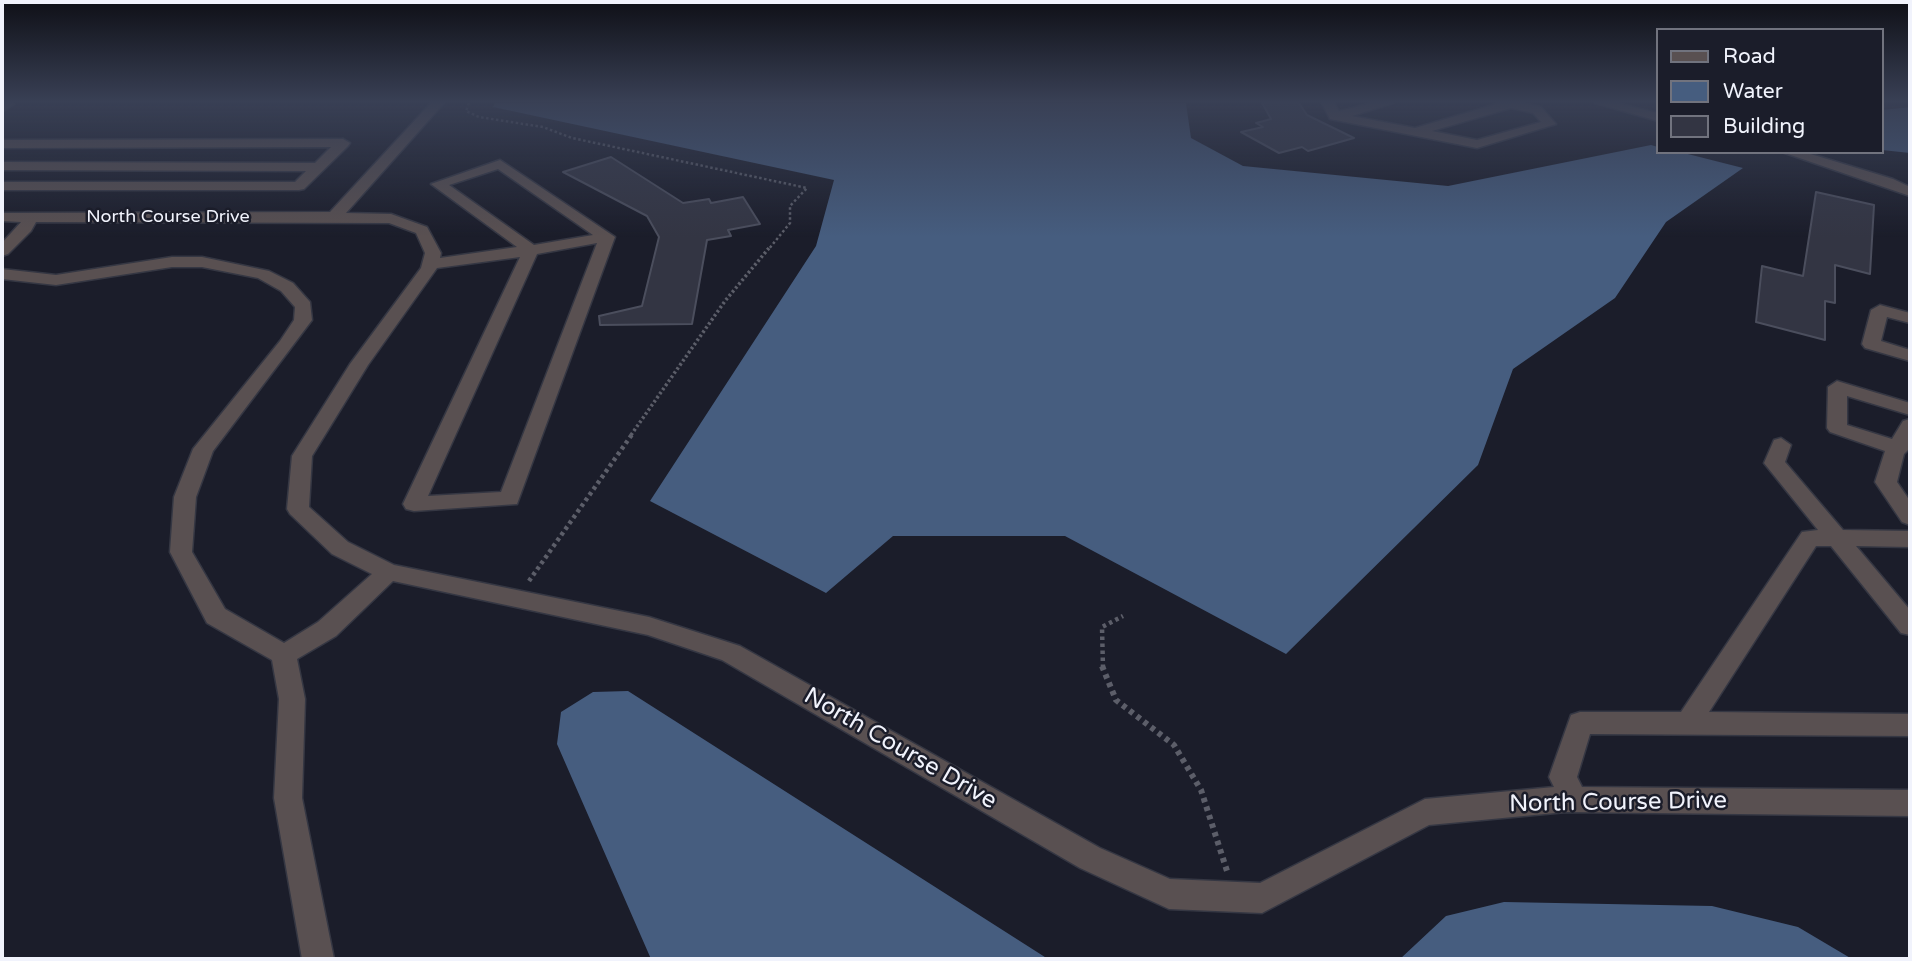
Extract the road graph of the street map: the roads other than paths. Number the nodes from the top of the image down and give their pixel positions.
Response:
1 (131, 148) edge
2 (339, 148) edge
3 (397, 148) edge
4 (1796, 154) edge
5 (2, 166) edge
6 (106, 166) junction
7 (319, 167) junction
8 (2, 186) edge
9 (79, 186) junction
10 (1910, 192) edge
11 (334, 217) junction
12 (2, 218) edge
13 (30, 218) junction
14 (2, 230) edge
15 (607, 237) junction
16 (531, 250) junction
17 (2, 251) edge
18 (430, 264) junction
19 (2, 274) edge
20 (1910, 318) edge
21 (1910, 356) edge
22 (1910, 409) edge
23 (1910, 425) edge
24 (1781, 444) dead end
25 (1900, 461) edge
26 (1910, 517) edge
27 (1837, 538) junction
28 (1910, 539) edge
29 (389, 572) junction
30 (1910, 626) edge
31 (284, 655) junction
32 (1688, 723) junction
33 (1910, 726) edge
34 (1574, 799) junction
35 (1910, 803) edge
36 (318, 959) edge

1 - 6 street
2 - 7 street
3 - 11 street
4 - 10 street
5 - 6 street
6 - 7 street
6 - 9 street
7 - 9 street
8 - 9 street
9 - 13 street
11 - 13 street, North Course Drive
11 - 18 street, North Course Drive
12 - 13 street, North Course Drive
13 - 14 street
13 - 17 street
15 - 16 street
15 - 16 street
15 - 16 street
16 - 18 street
18 - 29 street, North Course Drive
19 - 31 street
20 - 21 street
22 - 25 street
23 - 25 street
24 - 27 street
25 - 26 street
27 - 28 street
27 - 30 street
27 - 32 street
29 - 31 street
29 - 34 street, North Course Drive
31 - 36 street
32 - 33 street
32 - 34 street
34 - 35 street, North Course Drive

